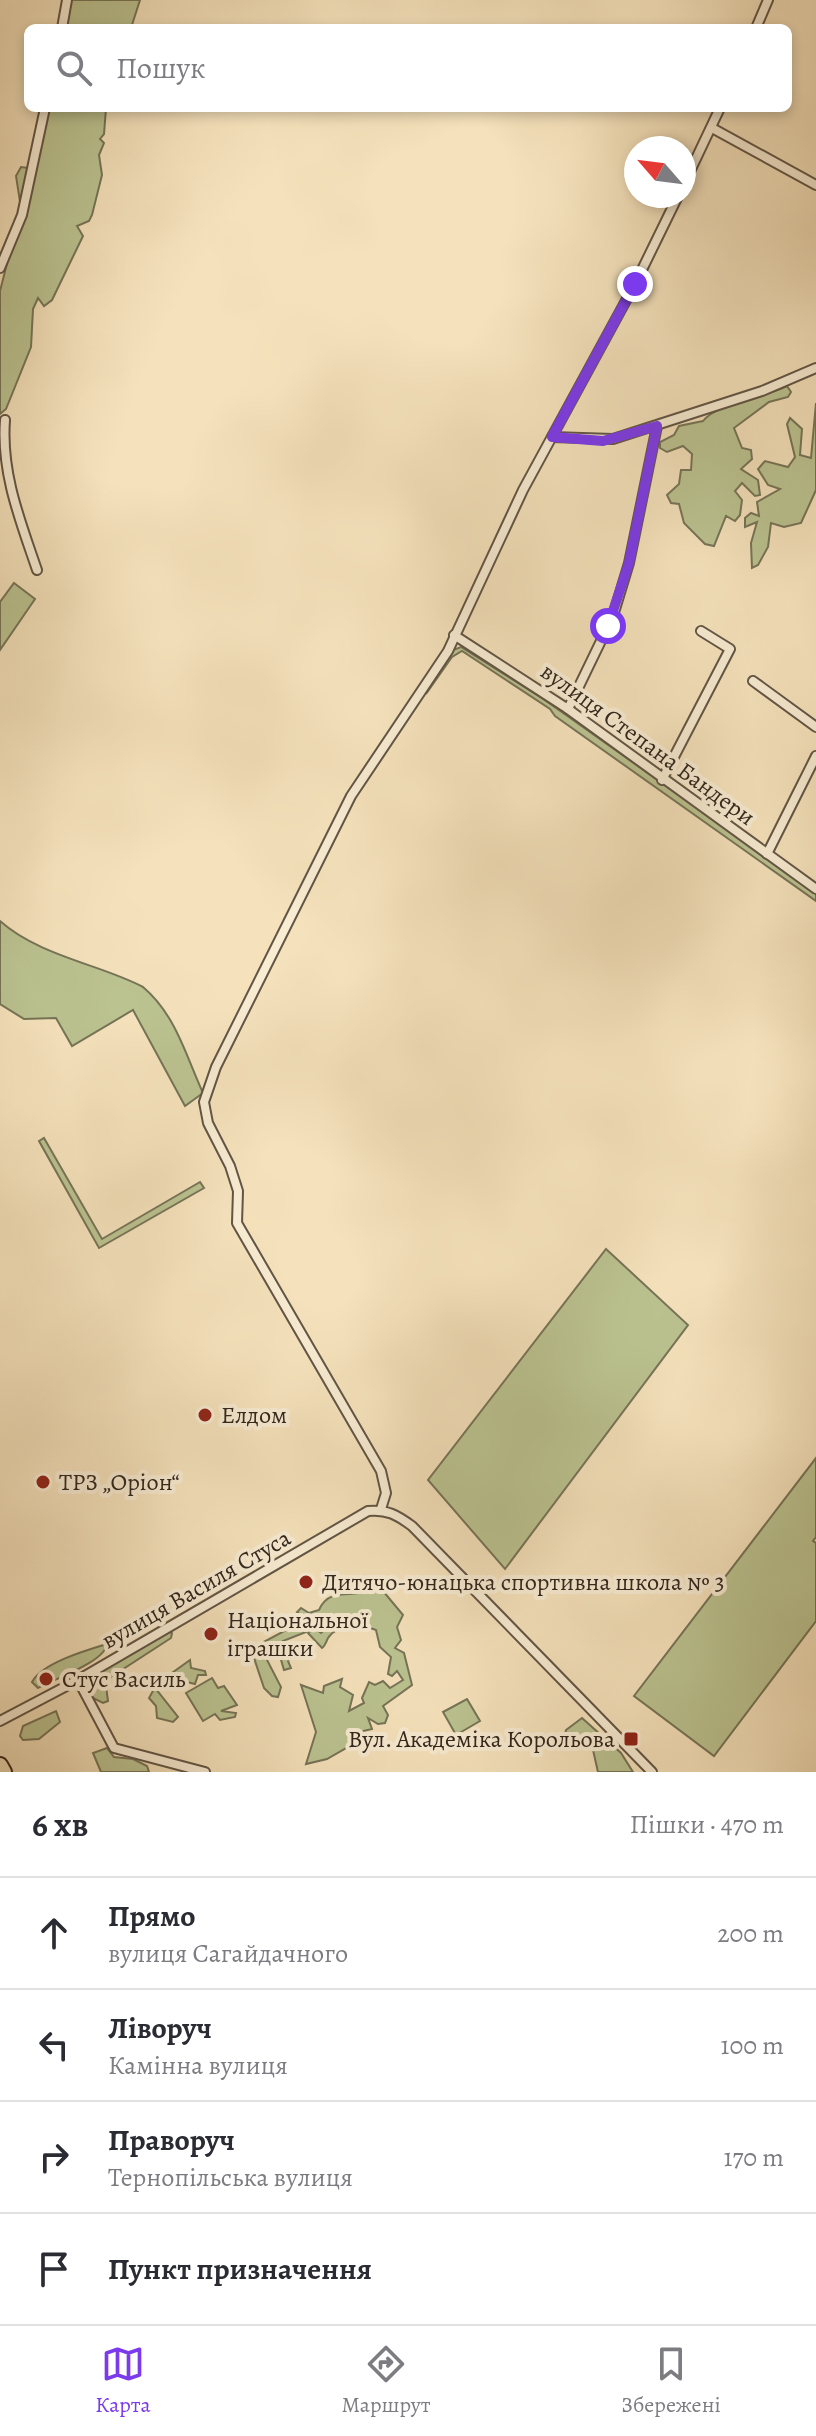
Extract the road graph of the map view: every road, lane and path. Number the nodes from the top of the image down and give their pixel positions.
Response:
1 (768, 0) edge
2 (65, 1) edge
3 (62, 24) edge
4 (758, 24) edge
5 (44, 112) edge
6 (718, 112) edge
7 (712, 128) junction
8 (696, 160) edge
9 (816, 185) edge
10 (672, 208) edge
11 (0, 268) edge
12 (816, 368) edge
13 (5, 420) dead end
14 (657, 426) junction
15 (552, 437) junction
16 (37, 570) dead end
17 (701, 631) dead end
18 (454, 635) junction
19 (753, 681) dead end
20 (568, 709) junction
21 (816, 727) edge
22 (816, 756) edge
23 (662, 780) junction
24 (767, 854) junction
25 (816, 889) edge
26 (381, 1509) junction
27 (78, 1680) junction
28 (0, 1721) edge
29 (0, 1765) edge
30 (4, 1772) edge
31 (205, 1772) edge
32 (652, 1772) edge

1 - 4 street
2 - 3 street
5 - 11 street
6 - 7 street
7 - 8 street
7 - 9 street
10 - 15 street
12 - 14 street
13 - 16 street
14 - 15 street
14 - 20 street
15 - 18 street
17 - 23 street
18 - 20 street, вулиця Степана Бандери
18 - 26 street
19 - 21 street
20 - 23 street, вулиця Степана Бандери
22 - 24 street
23 - 24 street, вулиця Степана Бандери
24 - 25 street, вулиця Степана Бандери
26 - 27 street, вулиця Василя Стуса
26 - 32 street
27 - 28 street, вулиця Василя Стуса
27 - 31 street
29 - 30 highway

